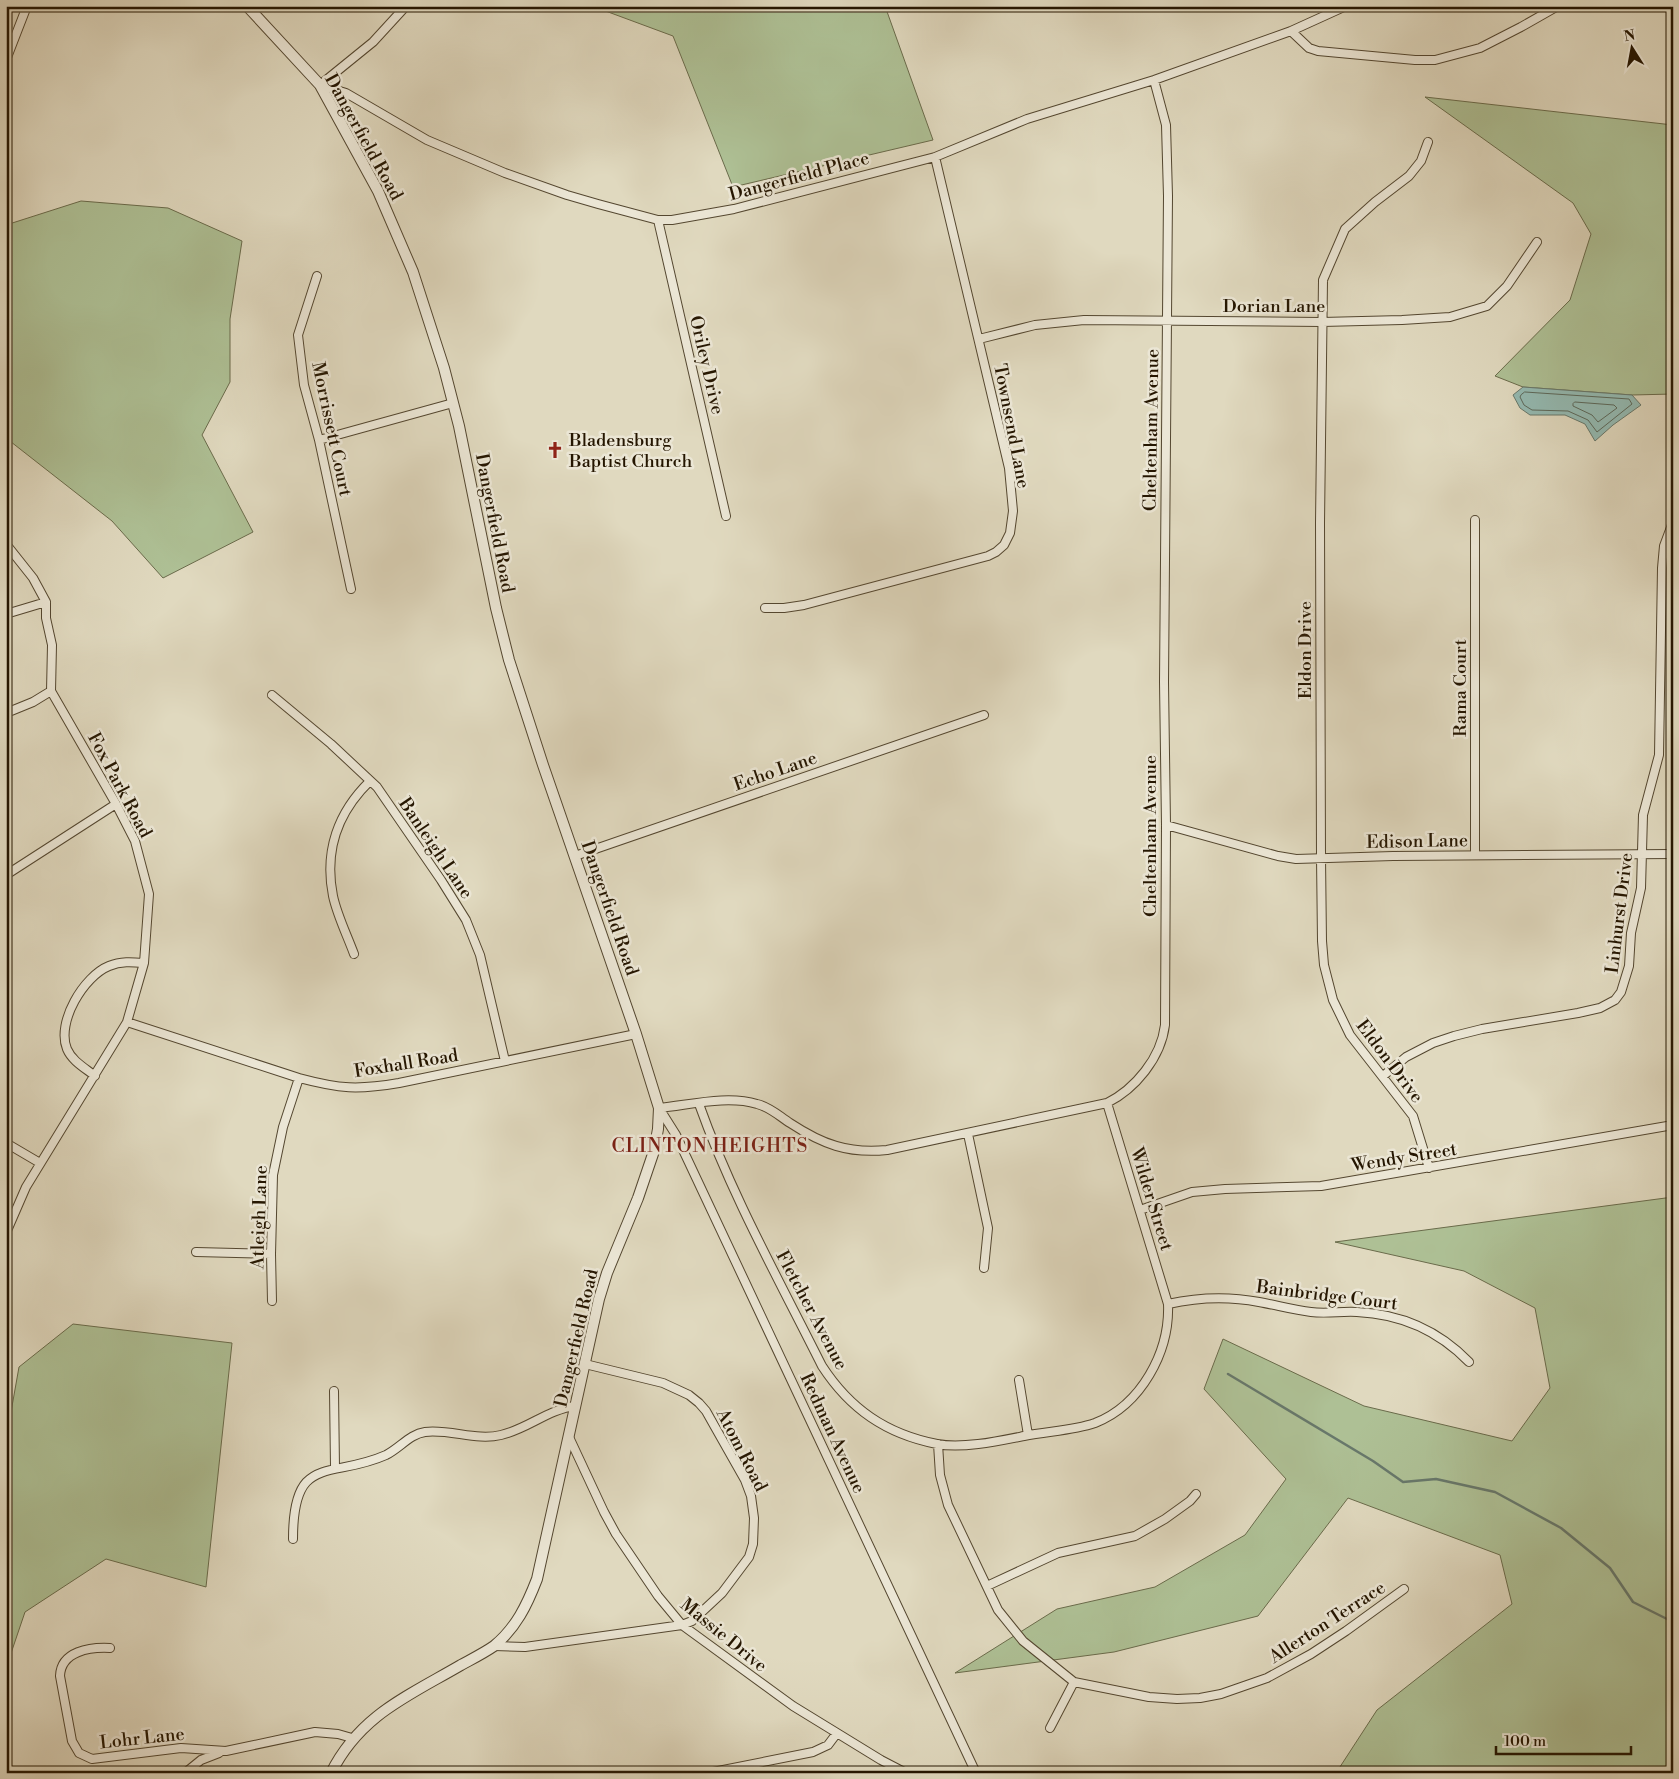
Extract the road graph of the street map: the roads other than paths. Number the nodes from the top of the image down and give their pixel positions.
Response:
1 (27, 6) edge
2 (247, 6) edge
3 (406, 6) edge
4 (1346, 6) edge
5 (1558, 6) edge
6 (1291, 31) junction
7 (10, 42) edge
8 (6, 60) edge
9 (1154, 80) junction
10 (320, 85) junction
11 (1428, 142) dead end
12 (935, 157) junction
13 (658, 220) junction
14 (1538, 242) dead end
15 (318, 276) dead end
16 (1167, 320) junction
17 (1322, 322) junction
18 (979, 339) junction
19 (453, 403) junction
20 (320, 440) junction
21 (726, 516) dead end
22 (1475, 520) dead end
23 (1673, 522) edge
24 (6, 544) edge
25 (350, 589) dead end
26 (46, 602) junction
27 (765, 608) dead end
28 (6, 614) edge
29 (50, 691) junction
30 (272, 696) dead end
31 (6, 713) edge
32 (984, 715) dead end
33 (370, 781) junction
34 (116, 804) junction
35 (1166, 825) junction
36 (1642, 854) junction
37 (1673, 854) edge
38 (1476, 855) junction
39 (575, 856) junction
40 (1320, 858) junction
41 (6, 875) edge
42 (354, 954) dead end
43 (144, 963) junction
44 (127, 1022) junction
45 (636, 1034) junction
46 (505, 1060) junction
47 (95, 1076) junction
48 (1383, 1076) junction
49 (300, 1078) junction
50 (699, 1104) junction
51 (1107, 1104) junction
52 (659, 1108) junction
53 (1673, 1125) edge
54 (968, 1134) junction
55 (6, 1143) edge
56 (40, 1162) junction
57 (1429, 1168) junction
58 (1140, 1210) junction
59 (6, 1233) edge
60 (196, 1252) dead end
61 (271, 1254) junction
62 (984, 1268) dead end
63 (272, 1300) dead end
64 (1168, 1304) junction
65 (1469, 1362) dead end
66 (585, 1364) junction
67 (1019, 1380) dead end
68 (334, 1391) dead end
69 (576, 1406) junction
70 (1028, 1435) junction
71 (569, 1437) junction
72 (938, 1444) junction
73 (335, 1468) junction
74 (1196, 1494) dead end
75 (293, 1539) dead end
76 (986, 1586) junction
77 (1404, 1589) dead end
78 (682, 1624) junction
79 (494, 1646) junction
80 (110, 1648) dead end
81 (1074, 1682) junction
82 (1050, 1728) dead end
83 (837, 1734) junction
84 (352, 1738) junction
85 (226, 1751) junction
86 (185, 1773) edge
87 (331, 1773) edge
88 (708, 1773) edge
89 (906, 1773) edge
90 (976, 1773) edge

1 - 7 street
2 - 10 street, Dangerfield Road
3 - 10 street
4 - 6 street, Dangerfield Place
5 - 6 street
6 - 9 street, Dangerfield Place
7 - 8 street
9 - 12 street, Dangerfield Place
9 - 16 street, Cheltenham Avenue
10 - 13 street, Dangerfield Place
10 - 19 street, Dangerfield Road
11 - 17 street, Eldon Drive
12 - 13 street, Dangerfield Place
12 - 18 street, Townsend Lane
13 - 21 street, Oriley Drive
14 - 17 street, Dorian Lane
15 - 20 street, Morrissett Court
16 - 17 street, Dorian Lane
16 - 18 street, Dorian Lane
16 - 35 street, Cheltenham Avenue
17 - 40 street, Eldon Drive
18 - 27 street, Townsend Lane
19 - 20 street
19 - 39 street, Dangerfield Road
20 - 25 street, Morrissett Court
22 - 38 street, Rama Court
23 - 36 street, Linhurst Drive
24 - 26 street
26 - 28 street
26 - 29 street
29 - 31 street
29 - 34 street, Fox Park Road
30 - 33 street, Banleigh Lane
32 - 39 street, Echo Lane
33 - 42 street
33 - 46 street, Banleigh Lane
34 - 41 street
34 - 43 street, Fox Park Road
35 - 40 street, Edison Lane
35 - 51 street, Cheltenham Avenue
36 - 37 street, Edison Lane
36 - 38 street, Edison Lane
36 - 48 street, Linhurst Drive
38 - 40 street, Edison Lane
39 - 45 street, Dangerfield Road
40 - 48 street, Eldon Drive
43 - 44 street, Fox Park Road
43 - 47 street
44 - 47 street, Fox Park Road
44 - 49 street, Foxhall Road
45 - 46 street, Foxhall Road
45 - 52 street, Dangerfield Road
46 - 49 street, Foxhall Road
47 - 56 street, Fox Park Road
48 - 57 street, Eldon Drive
49 - 61 street, Atleigh Lane
50 - 52 street, Cheltenham Avenue
50 - 54 street, Cheltenham Avenue
50 - 72 street, Fletcher Avenue
51 - 54 street, Cheltenham Avenue
51 - 58 street, Wilder Street
52 - 66 street, Dangerfield Road
52 - 90 street, Redman Avenue
53 - 57 street, Wendy Street
54 - 62 street
55 - 56 street
56 - 59 street, Fox Park Road
57 - 58 street, Wendy Street
58 - 64 street, Wilder Street
60 - 61 street
61 - 63 street, Atleigh Lane
64 - 65 street, Bainbridge Court
64 - 70 street, Fletcher Avenue
66 - 69 street, Dangerfield Road
66 - 78 street, Atom Road
67 - 70 street
68 - 73 street
69 - 71 street, Dangerfield Road
69 - 73 street
70 - 72 street, Fletcher Avenue
71 - 78 street, Massie Drive
71 - 79 street, Dangerfield Road
72 - 76 street
73 - 75 street
74 - 76 street
76 - 81 street
77 - 81 street, Allerton Terrace
78 - 79 street, Atom Road
78 - 83 street, Massie Drive
79 - 84 street, Dangerfield Road
80 - 85 street, Lohr Lane
81 - 82 street
83 - 88 street
83 - 89 street, Massie Drive
84 - 85 street, Lohr Lane
84 - 87 street, Dangerfield Road
85 - 86 street

